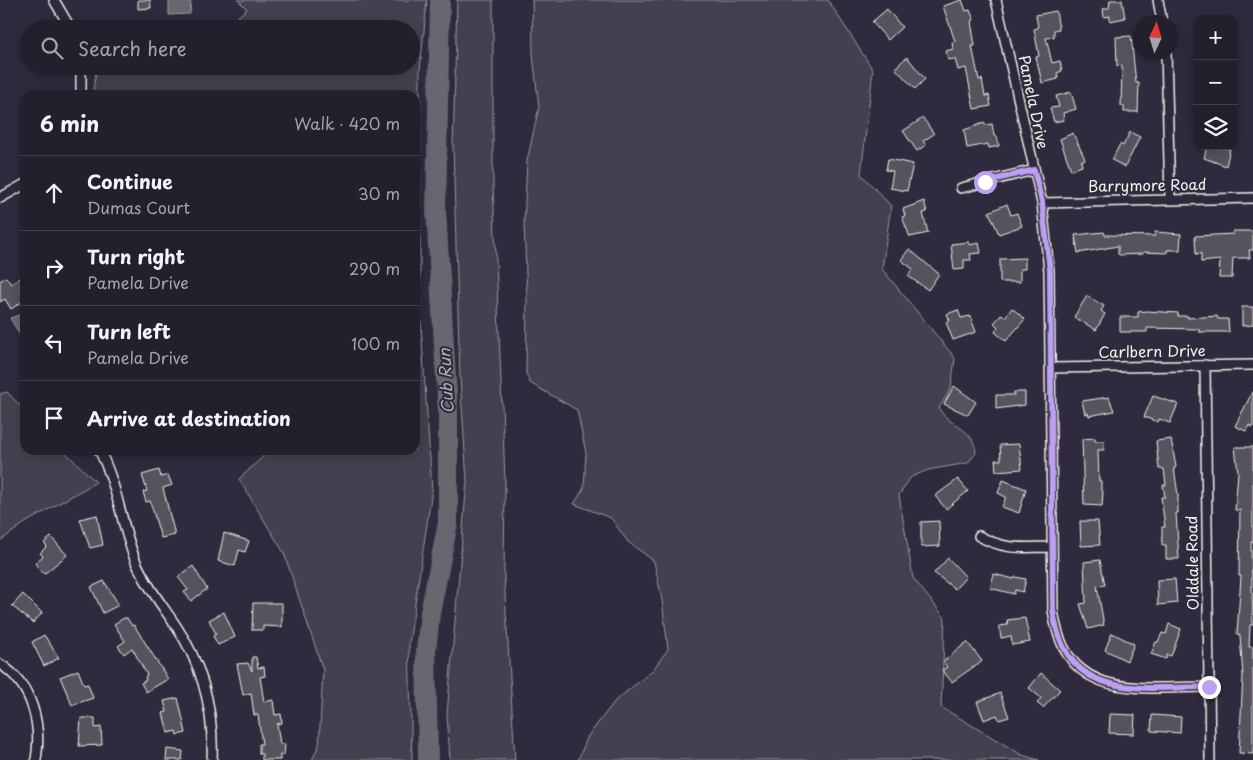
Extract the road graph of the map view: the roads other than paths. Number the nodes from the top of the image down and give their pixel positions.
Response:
1 (54, 0) edge
2 (996, 0) edge
3 (1158, 0) edge
4 (1161, 15) edge
5 (66, 20) edge
6 (1166, 60) edge
7 (81, 75) edge
8 (81, 90) edge
9 (1034, 170) junction
10 (20, 187) edge
11 (960, 188) dead end
12 (0, 198) edge
13 (1253, 198) edge
14 (1170, 199) junction
15 (1042, 202) junction
16 (1253, 365) edge
17 (1204, 366) junction
18 (1051, 368) junction
19 (101, 455) edge
20 (979, 536) dead end
21 (1052, 547) junction
22 (0, 664) edge
23 (1209, 687) junction
24 (36, 760) edge
25 (212, 760) edge
26 (1210, 760) edge

1 - 5 street
2 - 9 street, Pamela Drive
3 - 4 street
6 - 14 street
7 - 8 street
9 - 11 street
9 - 15 street, Pamela Drive
10 - 12 street
13 - 14 street, Barrymore Road
14 - 15 street, Barrymore Road
15 - 18 street, Pamela Drive
16 - 17 street, Carlbern Drive
17 - 18 street, Carlbern Drive
17 - 23 street, Olddale Road
18 - 21 street, Pamela Drive
19 - 25 street
20 - 21 street
21 - 23 street, Pamela Drive
22 - 24 street
23 - 26 street, Olddale Road

